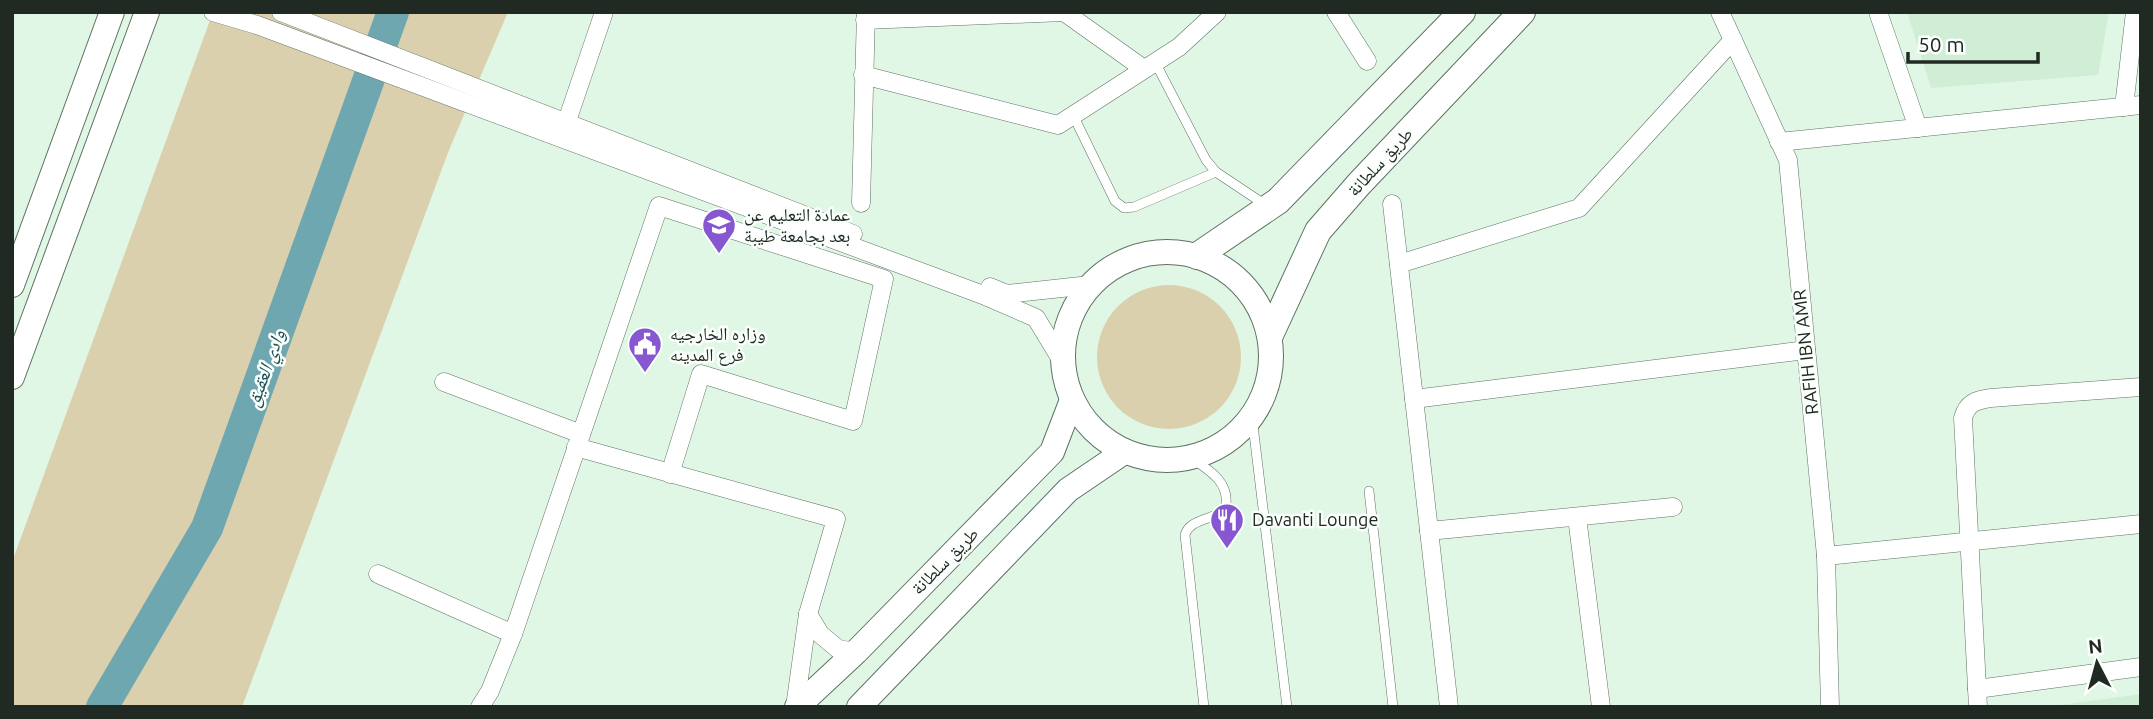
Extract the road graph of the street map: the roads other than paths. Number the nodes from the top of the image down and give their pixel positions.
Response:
1 (112, 12) edge
2 (147, 12) edge
3 (213, 12) edge
4 (281, 12) edge
5 (604, 12) edge
6 (1064, 12) edge
7 (1217, 12) edge
8 (1336, 12) edge
9 (1462, 12) edge
10 (1522, 12) edge
11 (1720, 12) edge
12 (1878, 12) edge
13 (2135, 12) edge
14 (865, 16) edge
15 (1732, 40) junction
16 (1367, 61) dead end
17 (1150, 66) junction
18 (863, 75) junction
19 (2132, 106) edge
20 (506, 108) junction
21 (1073, 115) junction
22 (567, 121) junction
23 (1918, 128) junction
24 (1779, 142) junction
25 (1216, 172) junction
26 (861, 203) dead end
27 (1392, 204) dead end
28 (1270, 207) junction
29 (1197, 256) junction
30 (1399, 264) junction
31 (12, 285) edge
32 (1090, 285) junction
33 (1270, 335) junction
34 (1806, 350) junction
35 (1062, 361) junction
36 (12, 377) edge
37 (444, 382) dead end
38 (2141, 387) edge
39 (1414, 399) junction
40 (1072, 400) junction
41 (1252, 417) junction
42 (579, 441) junction
43 (1124, 452) junction
44 (1188, 456) junction
45 (670, 474) junction
46 (1369, 491) dead end
47 (1673, 507) dead end
48 (1577, 517) junction
49 (2141, 524) edge
50 (1429, 531) junction
51 (1969, 541) junction
52 (1826, 556) junction
53 (378, 574) dead end
54 (808, 614) junction
55 (513, 634) junction
56 (856, 652) junction
57 (2141, 667) edge
58 (1978, 698) edge
59 (480, 707) edge
60 (796, 707) edge
61 (859, 707) edge
62 (1204, 707) edge
63 (1287, 707) edge
64 (1393, 707) edge
65 (1449, 707) edge
66 (1601, 707) edge
67 (1830, 707) edge

1 - 31 main road
2 - 36 main road
3 - 20 street
4 - 20 street
5 - 22 street
6 - 14 street
6 - 17 street
7 - 17 street
8 - 16 street
9 - 28 main road
10 - 33 main road, طريق سلطانة
11 - 15 street, RAFIH IBN AMR
12 - 23 street
13 - 19 street
14 - 18 street
15 - 24 street, RAFIH IBN AMR
15 - 30 street
17 - 21 street
17 - 25 lane
18 - 21 street
18 - 26 street
19 - 23 street
20 - 22 street
20 - 35 street
21 - 25 lane
22 - 32 street
23 - 24 street
24 - 34 street, RAFIH IBN AMR
25 - 28 lane
27 - 30 street
28 - 29 main road
29 - 32 main road
29 - 33 main road
30 - 39 street
32 - 35 main road
33 - 41 main road
34 - 39 street
34 - 52 street, RAFIH IBN AMR
35 - 40 main road
37 - 42 street
38 - 51 street
39 - 50 street
40 - 43 main road
40 - 56 main road, طريق سلطانة
41 - 44 main road
41 - 63 lane
42 - 45 street
42 - 45 street
42 - 55 street
43 - 44 main road
43 - 61 main road
44 - 62 lane
45 - 54 street
46 - 64 lane
47 - 48 street
48 - 50 street
48 - 66 street
49 - 51 street
50 - 65 street
51 - 52 street
51 - 58 street
52 - 67 street, RAFIH IBN AMR
53 - 55 street
54 - 56 street
54 - 60 street
55 - 59 street
56 - 60 main road, طريق سلطانة
57 - 58 street

